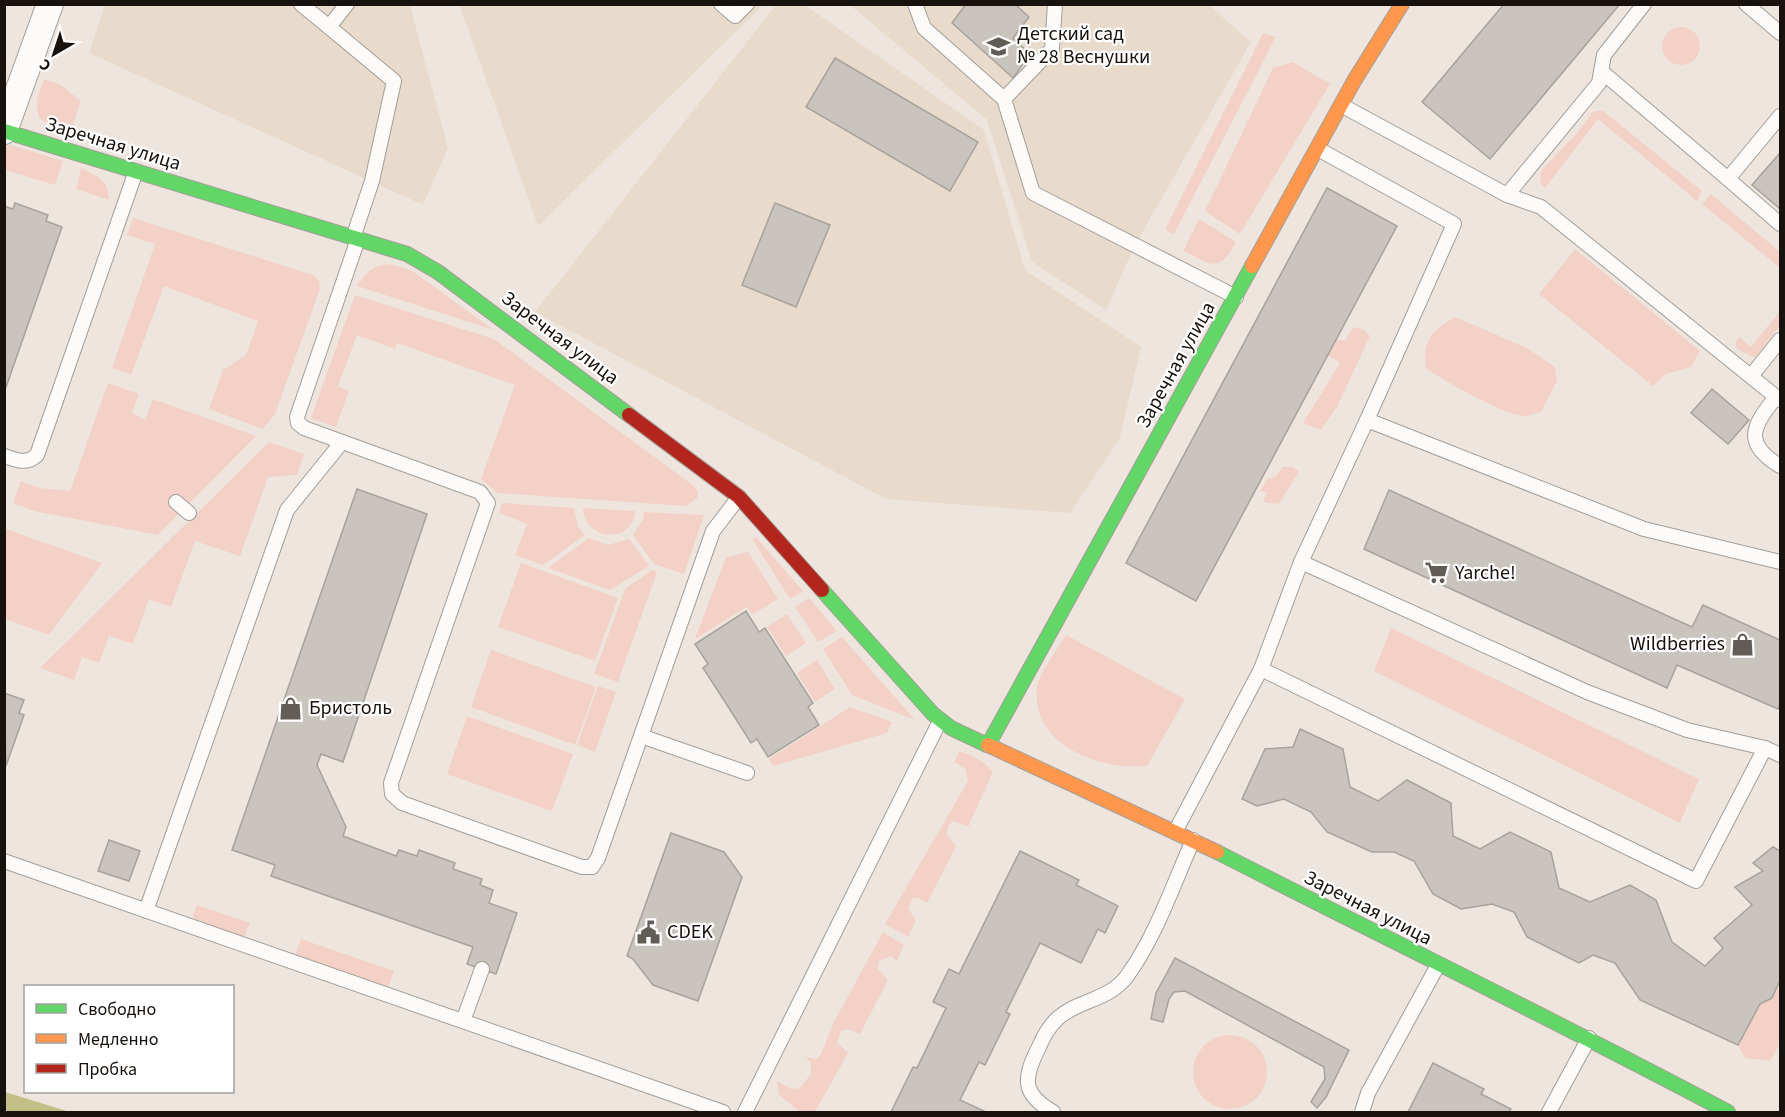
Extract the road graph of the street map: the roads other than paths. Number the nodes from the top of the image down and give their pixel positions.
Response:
1 (50, 4) edge
2 (301, 4) edge
3 (347, 4) edge
4 (721, 4) edge
5 (747, 4) edge
6 (915, 4) edge
7 (1056, 4) edge
8 (1402, 4) edge
9 (1644, 4) edge
10 (1746, 4) edge
11 (329, 27) junction
12 (1780, 33) edge
13 (1601, 71) junction
14 (1004, 99) junction
15 (1341, 105) junction
16 (1780, 116) edge
17 (4, 131) edge
18 (1318, 149) junction
19 (136, 171) junction
20 (1728, 179) junction
21 (1507, 195) junction
22 (1780, 224) edge
23 (356, 238) junction
24 (1236, 297) junction
25 (1780, 340) edge
26 (1751, 376) junction
27 (1778, 399) edge
28 (1367, 420) junction
29 (342, 442) junction
30 (4, 456) edge
31 (1780, 466) edge
32 (739, 497) junction
33 (176, 502) dead end
34 (189, 513) dead end
35 (1301, 562) junction
36 (1780, 562) edge
37 (1261, 669) junction
38 (940, 721) junction
39 (641, 736) junction
40 (987, 746) junction
41 (1766, 748) junction
42 (1780, 755) edge
43 (747, 773) dead end
44 (1175, 832) junction
45 (1193, 840) junction
46 (4, 861) edge
47 (146, 911) junction
48 (1438, 965) junction
49 (482, 969) dead end
50 (463, 1021) junction
51 (1589, 1038) junction
52 (723, 1113) edge
53 (745, 1113) edge
54 (1053, 1113) edge
55 (1362, 1113) edge
56 (1549, 1113) edge
57 (1728, 1113) edge

1 - 17 street
2 - 11 lane
3 - 11 lane
4 - 5 lane
6 - 14 lane
7 - 14 lane
8 - 15 street, Заречная улица
9 - 13 lane
10 - 12 lane
11 - 23 lane
13 - 20 lane
13 - 21 lane
14 - 24 lane
15 - 18 street, Заречная улица
15 - 21 lane
16 - 20 lane
17 - 19 street, Заречная улица
18 - 24 street, Заречная улица
18 - 28 lane
19 - 23 street, Заречная улица
19 - 30 lane
20 - 22 lane
21 - 26 lane
23 - 29 lane
23 - 32 street, Заречная улица
24 - 40 street, Заречная улица
25 - 26 lane
26 - 27 lane
27 - 31 lane
28 - 35 lane
28 - 36 lane
29 - 39 lane
29 - 47 lane
32 - 38 street, Заречная улица
32 - 39 lane
33 - 34 lane
35 - 37 lane
35 - 41 lane
37 - 41 lane
37 - 44 lane
38 - 40 street, Заречная улица
38 - 53 lane
39 - 43 lane
40 - 44 street, Заречная улица
41 - 42 lane
44 - 45 street, Заречная улица
45 - 48 street, Заречная улица
45 - 54 lane
46 - 47 lane
47 - 50 lane
48 - 51 street, Заречная улица
48 - 55 lane
49 - 50 lane
50 - 52 lane
51 - 56 lane
51 - 57 street, Заречная улица

